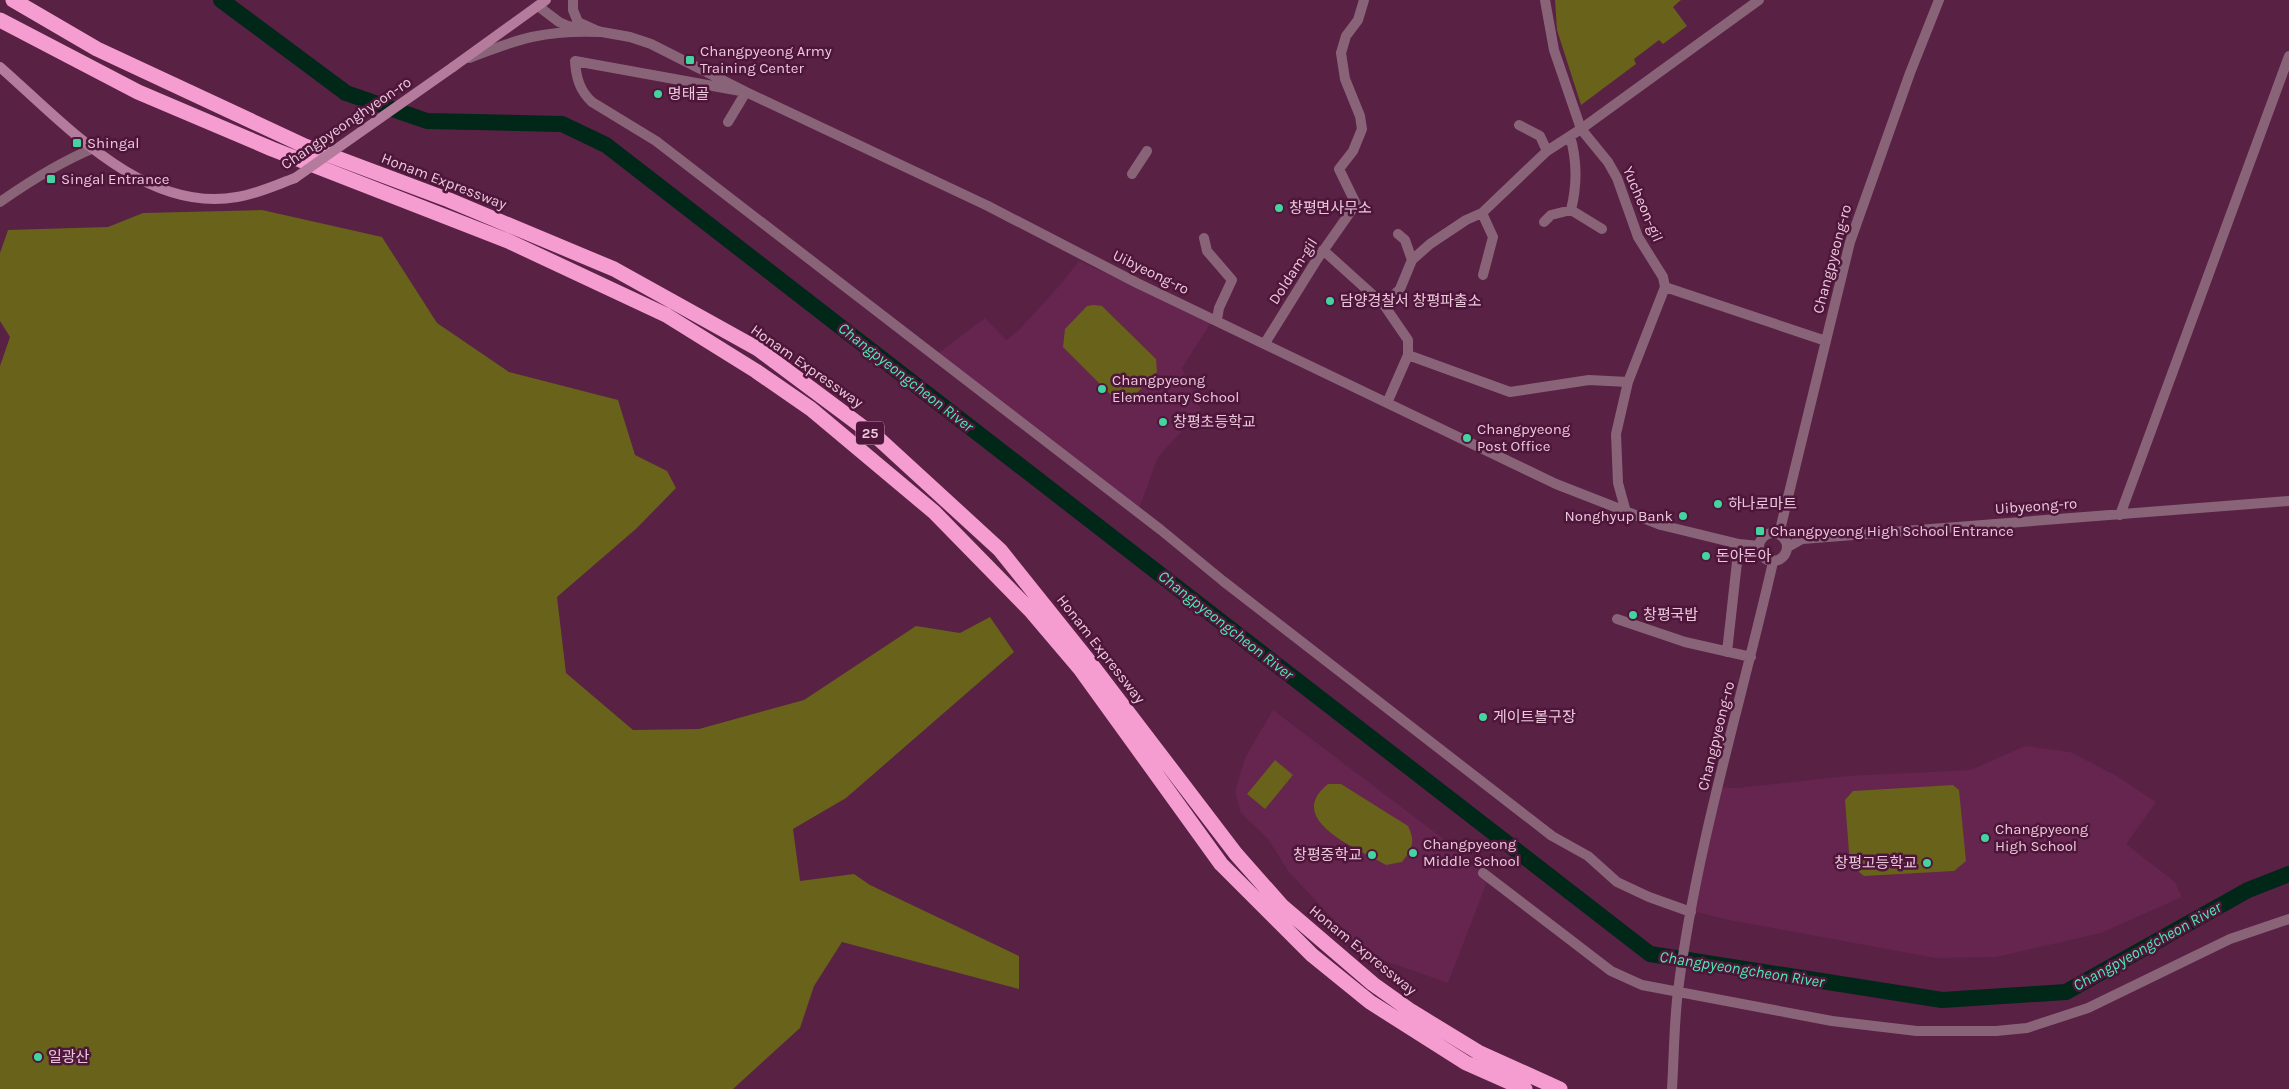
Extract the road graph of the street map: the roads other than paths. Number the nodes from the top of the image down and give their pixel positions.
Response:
1 (13, 0) edge
2 (573, 0) edge
3 (1364, 0) edge
4 (1545, 0) edge
5 (1759, 0) edge
6 (1939, 0) edge
7 (542, 3) edge
8 (0, 20) edge
9 (600, 32) junction
10 (2289, 56) edge
11 (464, 60) junction
12 (0, 68) edge
13 (746, 92) junction
14 (728, 122) dead end
15 (1519, 125) dead end
16 (1581, 129) junction
17 (1570, 136) junction
18 (94, 148) junction
19 (1147, 151) dead end
20 (1547, 151) junction
21 (1132, 174) dead end
22 (0, 202) edge
23 (1571, 210) junction
24 (1482, 213) junction
25 (1544, 222) dead end
26 (1602, 229) dead end
27 (1398, 234) dead end
28 (1204, 238) dead end
29 (1324, 250) junction
30 (1412, 260) junction
31 (1483, 275) dead end
32 (1665, 287) junction
33 (1384, 305) junction
34 (1217, 319) junction
35 (1826, 341) junction
36 (1265, 343) junction
37 (1408, 355) junction
38 (1628, 382) junction
39 (1387, 402) junction
40 (2289, 500) edge
41 (1626, 512) junction
42 (2120, 515) junction
43 (1778, 534) junction
44 (1738, 544) junction
45 (1759, 546) junction
46 (1788, 547) junction
47 (1773, 562) junction
48 (1616, 620) dead end
49 (1727, 652) junction
50 (1751, 657) junction
51 (1483, 873) dead end
52 (1691, 915) junction
53 (2289, 919) edge
54 (1678, 991) junction
55 (1525, 1089) edge
56 (1560, 1089) edge
57 (1672, 1089) edge

1 - 56 highway, Honam Expressway / 25
2 - 9 street
3 - 29 street, Doldam-gil
4 - 16 street
5 - 16 street
6 - 35 street, Changpyeong-ro
7 - 9 street, Uibyeong-ro
7 - 11 main road, Changpyeonghyeon-ro
8 - 55 highway, Honam Expressway / 25
9 - 11 street
9 - 13 street, Uibyeong-ro
10 - 42 street
11 - 18 main road, Changpyeonghyeon-ro, bridge
12 - 18 main road, Changpyeonghyeon-ro
13 - 14 street
13 - 34 street, Uibyeong-ro
13 - 52 street
15 - 20 street
16 - 17 street
16 - 32 street, Yucheon-gil
17 - 20 street
17 - 23 street
18 - 22 street
19 - 21 street
20 - 24 street
23 - 25 street
23 - 26 street
24 - 30 street
24 - 31 street
27 - 30 street
28 - 34 street
29 - 33 street
29 - 36 street, Doldam-gil
30 - 33 street
32 - 35 street
32 - 38 street
33 - 37 street
34 - 36 street, Uibyeong-ro
35 - 43 street, Changpyeong-ro
36 - 39 street, Uibyeong-ro
37 - 38 street
37 - 39 street
38 - 41 street
39 - 41 street, Uibyeong-ro
40 - 42 street, Uibyeong-ro
41 - 44 street, Uibyeong-ro
42 - 46 street, Uibyeong-ro
43 - 45 street
43 - 46 street
44 - 45 street, Uibyeong-ro
44 - 49 street
45 - 47 street
46 - 47 street
47 - 50 street, Changpyeong-ro
48 - 49 street
49 - 50 street
50 - 52 street, Changpyeong-ro
51 - 54 street
52 - 54 street, Changpyeong-ro
53 - 54 street
54 - 57 street, Changpyeong-ro

